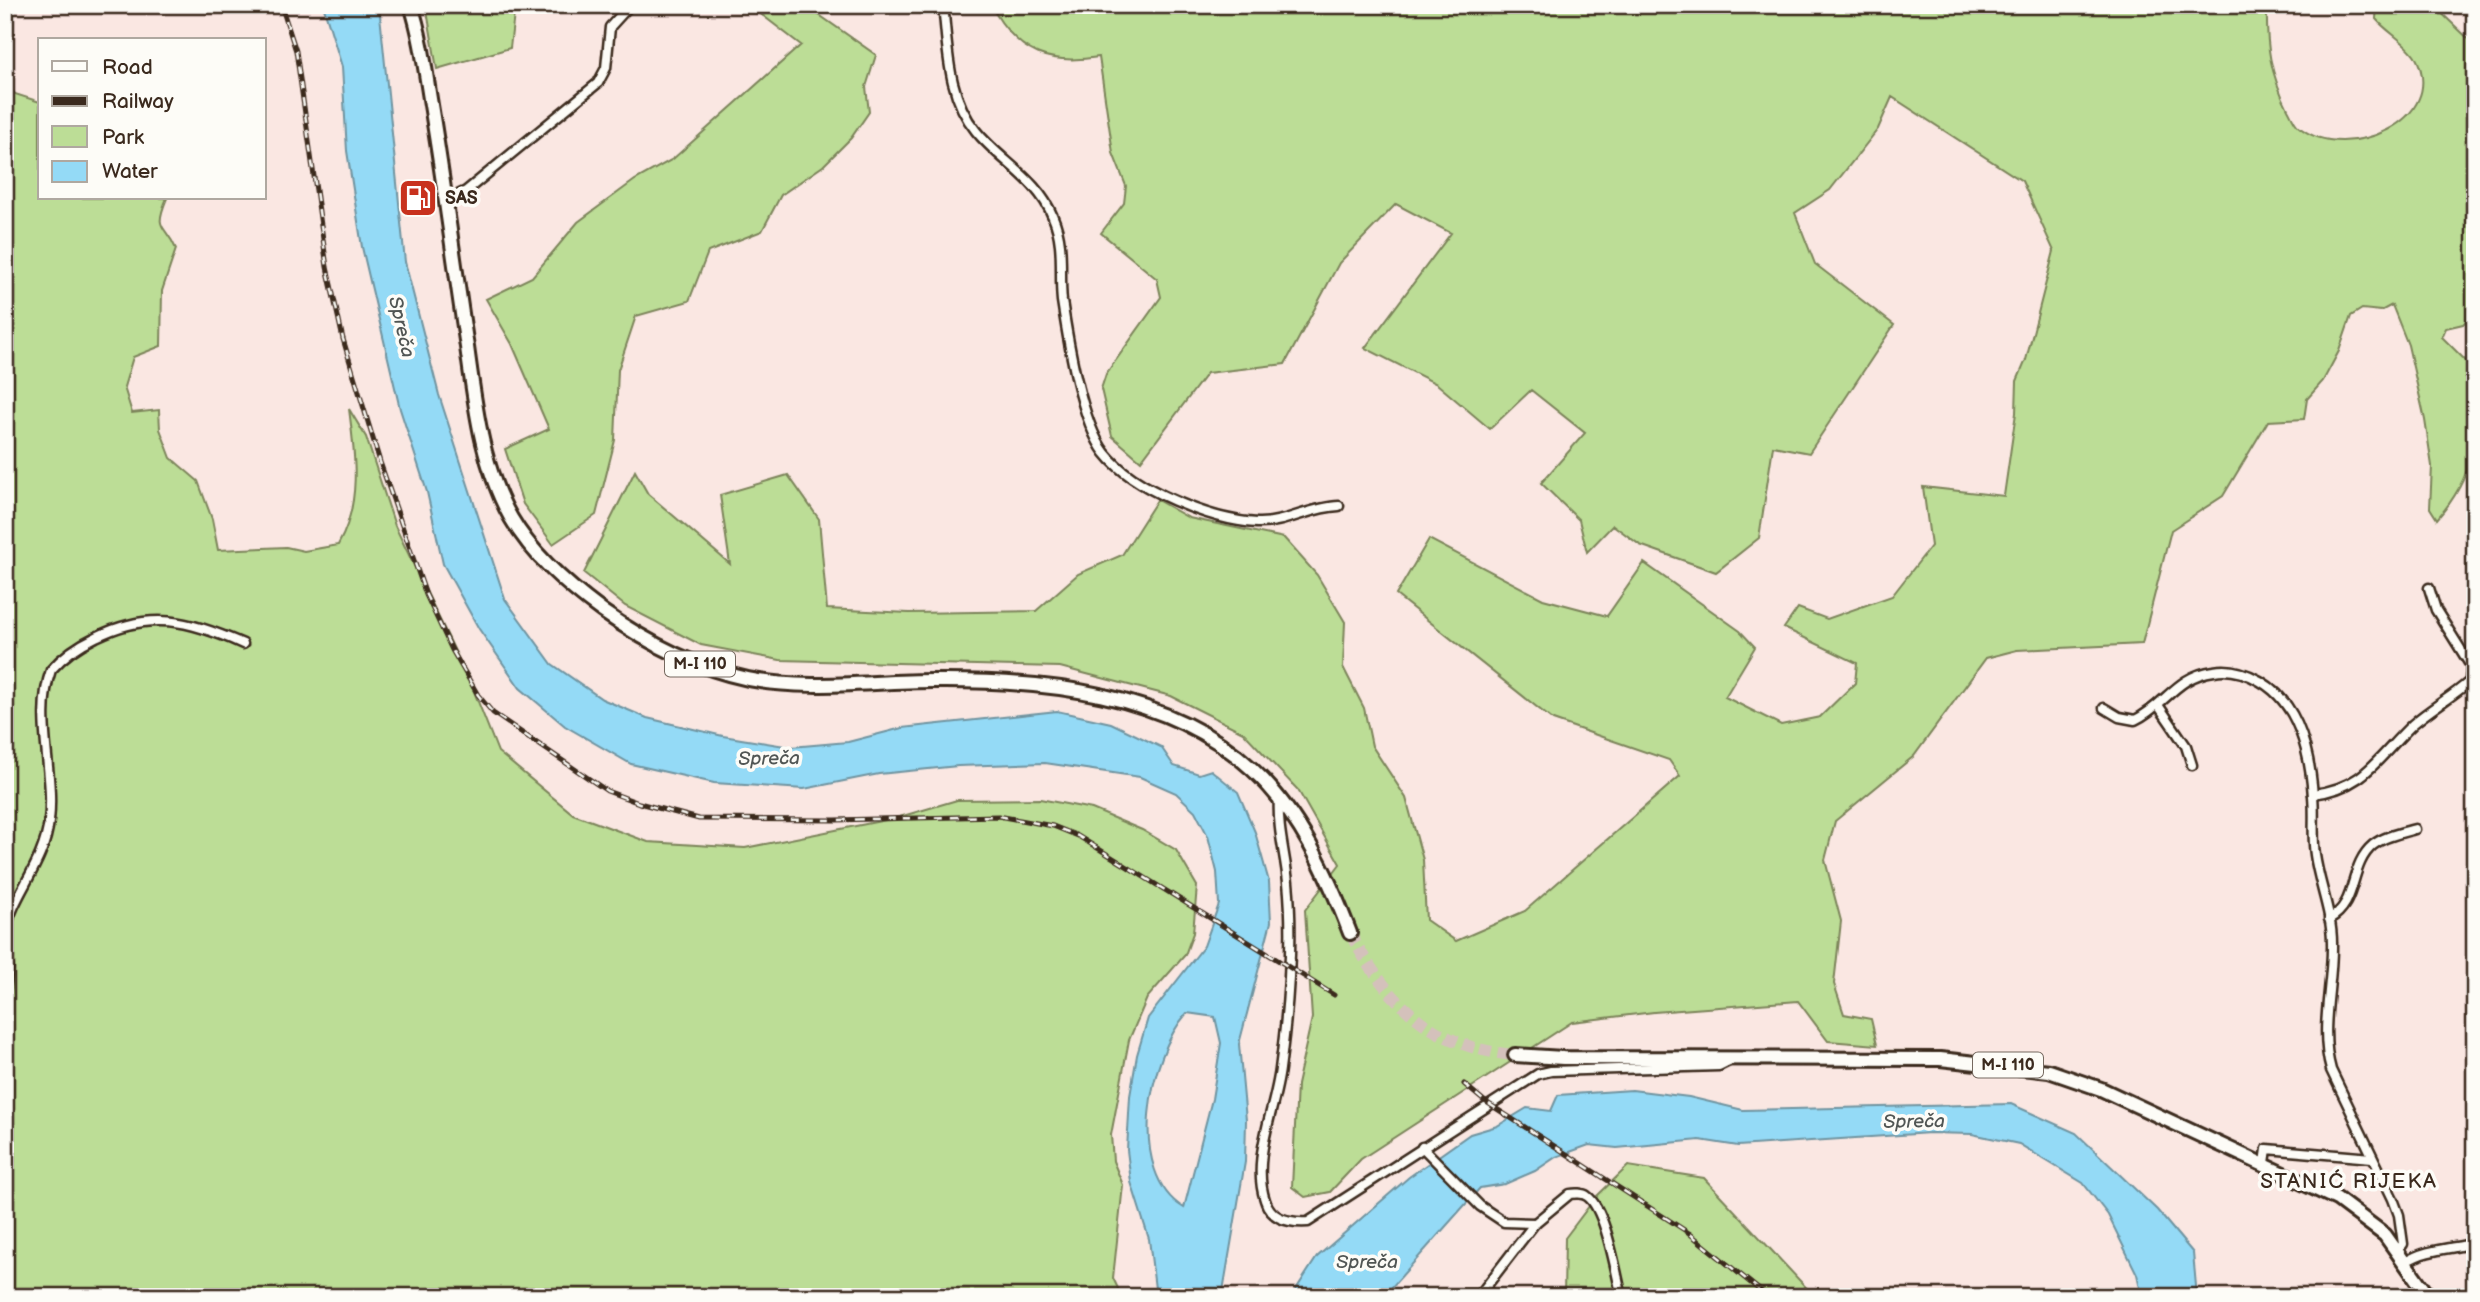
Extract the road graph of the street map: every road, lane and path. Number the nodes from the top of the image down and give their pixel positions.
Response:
1 (411, 5) edge
2 (630, 5) edge
3 (943, 5) edge
4 (447, 200) junction
5 (1339, 506) dead end
6 (2429, 588) dead end
7 (243, 644) dead end
8 (2158, 705) junction
9 (2105, 708) dead end
10 (2192, 765) dead end
11 (2313, 794) junction
12 (1279, 798) junction
13 (2415, 829) dead end
14 (2329, 919) junction
15 (5, 932) edge
16 (1350, 933) tunnel mouth
17 (5, 953) edge
18 (5, 995) edge
19 (1516, 1055) tunnel mouth
20 (1732, 1057) junction
21 (1422, 1146) junction
22 (2372, 1158) junction
23 (2264, 1163) junction
24 (1535, 1223) junction
25 (2475, 1242) edge
26 (2398, 1250) junction
27 (2406, 1262) junction
28 (1478, 1297) edge
29 (1622, 1297) edge
30 (2429, 1297) edge

1 - 4 main road, M-I 110
2 - 4 street
3 - 5 street
4 - 12 main road, M-I 110
6 - 11 street
7 - 15 street
8 - 9 street
8 - 10 street
8 - 11 street
11 - 14 street
12 - 16 main road, M-I 110
12 - 21 street
13 - 14 street
14 - 22 street
17 - 18 street
19 - 20 main road, M-I 110
20 - 21 street
20 - 23 main road, M-I 110
21 - 24 street
22 - 23 street
22 - 26 street
23 - 26 main road, M-I 110
24 - 28 street
24 - 29 street
25 - 27 street
26 - 27 main road, M-I 110
27 - 30 main road, M-I 110

